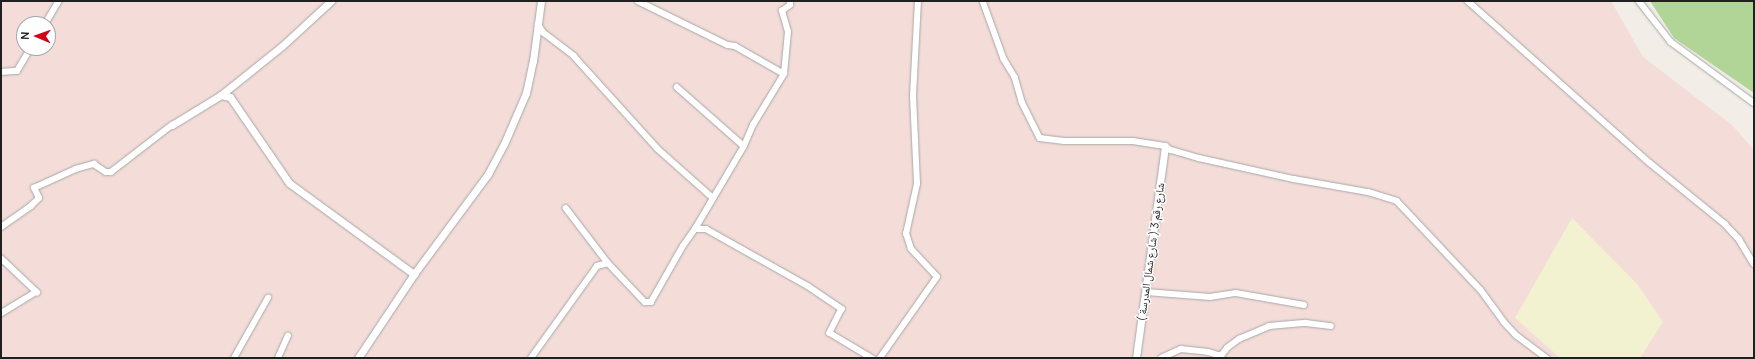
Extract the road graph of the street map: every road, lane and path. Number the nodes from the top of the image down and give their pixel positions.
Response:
1 (59, 1) edge
2 (331, 1) edge
3 (541, 1) edge
4 (638, 1) edge
5 (790, 1) edge
6 (918, 1) edge
7 (983, 1) edge
8 (1468, 1) edge
9 (1639, 1) edge
10 (51, 16) edge
11 (538, 24) junction
12 (26, 56) edge
13 (1, 72) edge
14 (784, 74) junction
15 (677, 87) dead end
16 (221, 95) junction
17 (1754, 103) edge
18 (172, 125) joint
19 (744, 146) junction
20 (1164, 146) junction
21 (712, 197) junction
22 (566, 208) dead end
23 (1, 227) edge
24 (695, 229) junction
25 (1, 258) edge
26 (608, 263) junction
27 (1754, 264) edge
28 (414, 274) junction
29 (1146, 292) junction
30 (268, 298) dead end
31 (1304, 304) dead end
32 (1, 314) edge
33 (1331, 326) dead end
34 (288, 336) dead end
35 (234, 358) edge
36 (278, 358) edge
37 (358, 358) edge
38 (530, 358) edge
39 (872, 358) edge
40 (880, 358) edge
41 (1136, 358) edge
42 (1161, 358) edge
43 (1547, 358) edge

1 - 10 street
2 - 16 street
3 - 11 street
4 - 14 street
5 - 14 street
6 - 40 street
7 - 20 street
8 - 27 street
9 - 17 street
11 - 21 street
11 - 28 street
12 - 13 street
14 - 19 street
15 - 19 street
16 - 18 street
16 - 28 street
18 - 23 street
19 - 21 street
20 - 29 street, شارع رقم 3 ( شارع شمال المدرسة )
20 - 43 street
21 - 24 street
22 - 26 street
24 - 26 street
24 - 39 street
25 - 32 street
26 - 38 street
28 - 37 street
29 - 31 street
29 - 41 street, شارع رقم 3 ( شارع شمال المدرسة )
30 - 35 street
33 - 42 street
34 - 36 street

